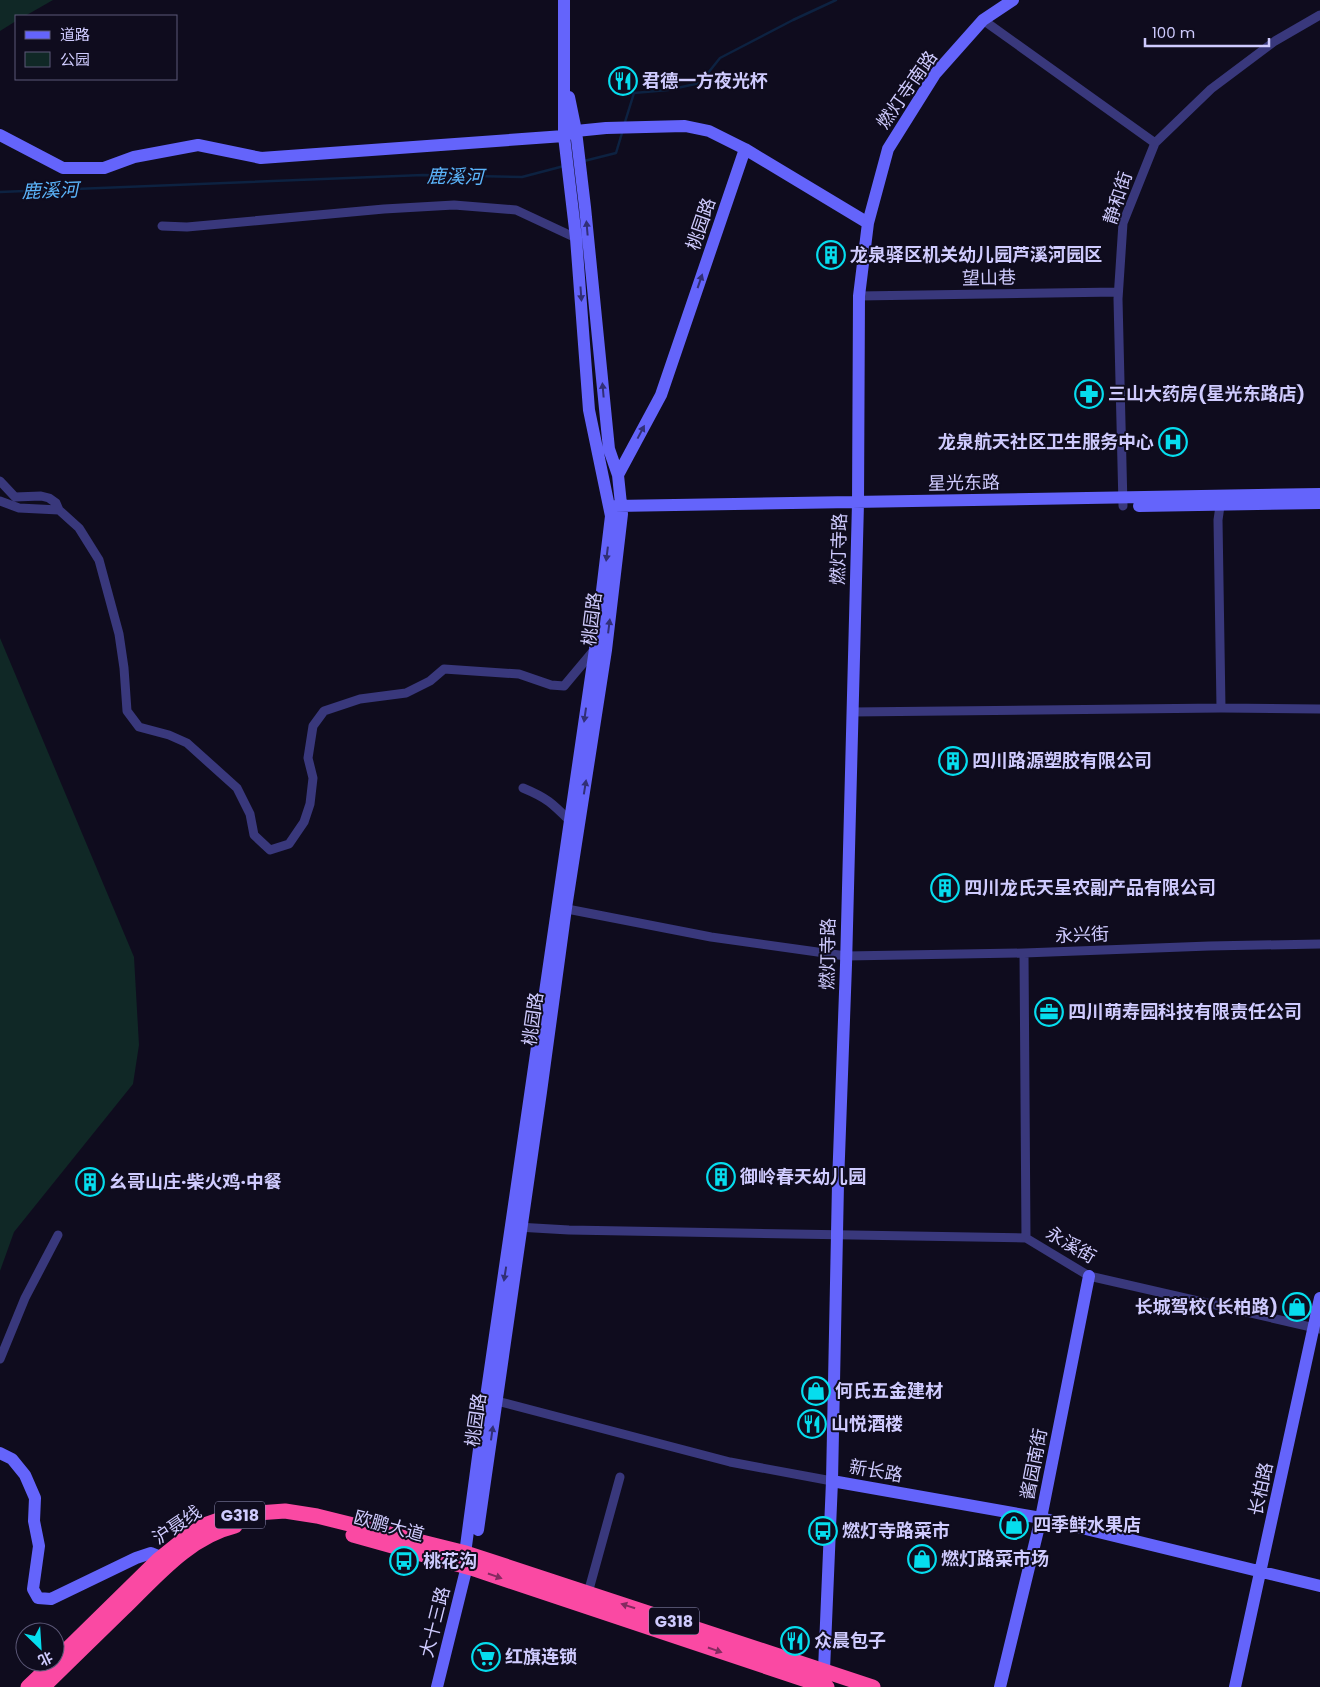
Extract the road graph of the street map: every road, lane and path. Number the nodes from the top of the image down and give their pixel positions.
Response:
1 (564, 0) edge
2 (1012, 0) edge
3 (1320, 16) edge
4 (983, 20) junction
5 (570, 134) junction
6 (0, 135) edge
7 (1155, 142) junction
8 (745, 149) junction
9 (580, 209) junction
10 (868, 224) junction
11 (162, 226) dead end
12 (576, 238) junction
13 (1118, 292) junction
14 (859, 296) junction
15 (618, 475) junction
16 (0, 481) edge
17 (1320, 494) edge
18 (0, 502) edge
19 (1122, 502) junction
20 (1320, 503) edge
21 (1220, 506) junction
22 (857, 507) junction
23 (59, 510) junction
24 (616, 510) junction
25 (595, 649) junction
26 (1221, 708) junction
27 (1320, 709) edge
28 (852, 712) junction
29 (523, 788) dead end
30 (570, 821) junction
31 (561, 908) junction
32 (1320, 944) edge
33 (1024, 954) junction
34 (846, 956) junction
35 (517, 1227) junction
36 (838, 1233) junction
37 (58, 1235) dead end
38 (1026, 1238) junction
39 (1090, 1276) junction
40 (1320, 1298) edge
41 (1317, 1329) edge
42 (0, 1359) edge
43 (491, 1399) junction
44 (0, 1453) edge
45 (620, 1477) dead end
46 (832, 1482) junction
47 (1041, 1518) junction
48 (161, 1557) junction
49 (468, 1562) junction
50 (1261, 1572) junction
51 (1320, 1586) edge
52 (588, 1593) junction
53 (65, 1650) edge
54 (43, 1672) edge
55 (795, 1675) edge
56 (824, 1681) edge
57 (28, 1687) edge
58 (43, 1687) edge
59 (437, 1687) edge
60 (873, 1687) edge
61 (1000, 1687) edge
62 (1235, 1687) edge

1 - 5 street
2 - 4 street, 燃灯寺南路
3 - 7 street, 静和街
4 - 7 street
4 - 10 street, 燃灯寺南路
5 - 6 street
5 - 8 street
5 - 9 street
7 - 13 street, 静和街
8 - 10 street
15 -> 8 street, 桃园路
9 - 12 street
15 -> 9 street, 桃园路
10 - 14 street, 燃灯寺路
11 - 12 street
12 -> 24 street
13 - 14 street, 望山巷
13 - 19 street, 静和街
14 - 22 street, 燃灯寺路
15 - 24 street, 桃园路
16 - 23 street
17 - 19 street, 星光东路
18 - 23 street
19 - 21 street, 星光东路
19 - 22 street, 星光东路
20 - 21 street, 星光东路
21 - 26 street
22 - 24 street, 星光东路
22 - 28 street, 燃灯寺路
23 - 25 street
24 -> 25 street
31 -> 24 street, 桃园路
25 -> 30 street
26 - 27 street
26 - 28 street
28 - 34 street, 燃灯寺路
29 - 30 street
30 - 31 street
31 - 34 street, 永兴街
31 - 35 street, 桃园路
32 - 33 street, 永兴街
33 - 34 street, 永兴街
33 - 38 street
34 - 36 street, 燃灯寺路
35 - 36 street, 永溪街
35 - 43 street, 桃园路
36 - 38 street, 永溪街
36 - 46 street, 燃灯寺路
37 - 42 street
38 - 39 street, 永溪街
39 - 41 street, 永溪街
39 - 47 street, 酱园南街
40 - 41 street, 长柏路
41 - 50 street, 长柏路
43 - 46 street, 新长路
43 - 49 street, 桃园路
44 - 48 street
45 - 52 street
46 - 47 street, 新长路
46 - 56 street, 燃灯寺路
47 - 50 street, 新长路
47 - 61 street, 酱园南街
48 - 49 highway, 沪聂线 / G318
48 - 53 highway, 沪聂线 / G318
49 - 52 highway, 欧鹏大道 / G318
49 -> 55 highway, 欧鹏大道 / G318
49 - 58 highway, 欧鹏大道 / G318
49 - 59 street, 大十三路
50 - 51 street, 新长路
50 - 62 street, 长柏路
55 -> 52 highway, 欧鹏大道 / G318
54 - 57 highway, 沪聂线 / G318
55 - 56 highway, 欧鹏大道 / G318
56 - 60 highway, 欧鹏大道 / G318

